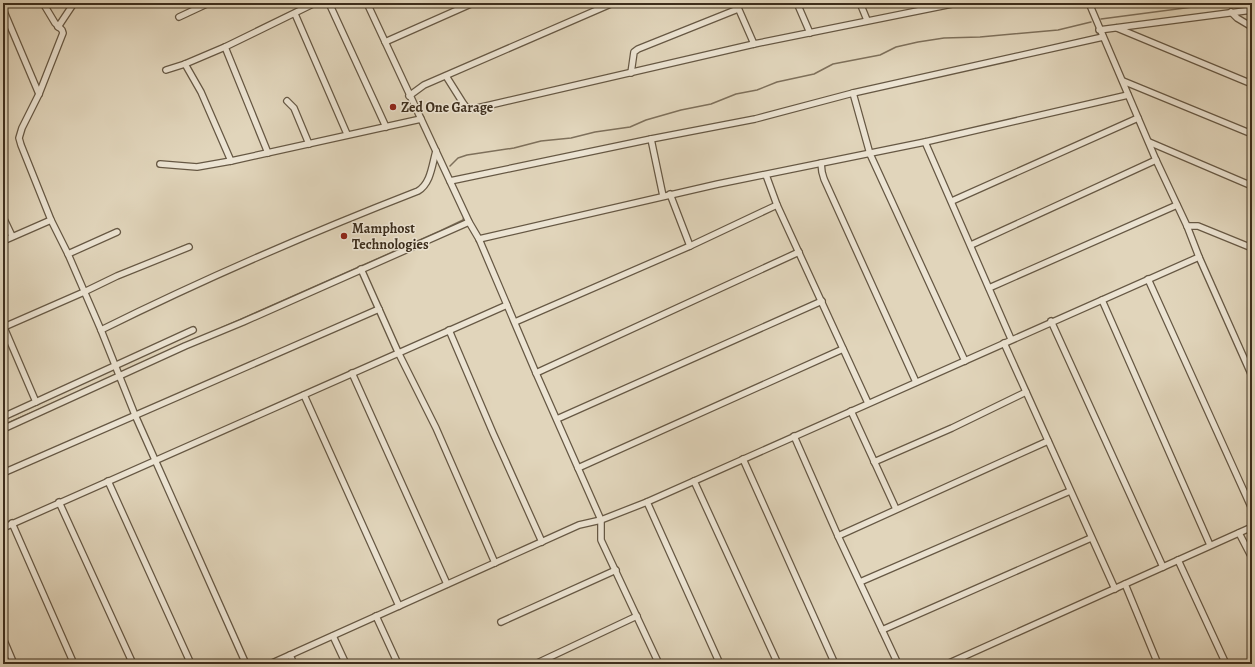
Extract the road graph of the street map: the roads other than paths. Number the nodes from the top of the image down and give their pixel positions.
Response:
1 (43, 3) edge
2 (74, 3) edge
3 (209, 3) edge
4 (315, 3) edge
5 (329, 3) edge
6 (367, 3) edge
7 (473, 3) edge
8 (613, 3) edge
9 (736, 3) edge
10 (797, 3) edge
11 (860, 3) edge
12 (918, 3) edge
13 (957, 3) edge
14 (1089, 3) edge
15 (3, 9) edge
16 (738, 9) junction
17 (921, 10) junction
18 (1252, 10) edge
19 (1231, 12) junction
20 (295, 14) junction
21 (178, 17) dead end
22 (868, 20) junction
23 (1129, 26) junction
24 (58, 27) junction
25 (1252, 27) edge
26 (1117, 28) junction
27 (1099, 30) junction
28 (810, 33) junction
29 (1132, 34) junction
30 (1103, 37) junction
31 (384, 42) junction
32 (754, 44) junction
33 (225, 47) junction
34 (185, 64) junction
35 (166, 70) dead end
36 (631, 74) junction
37 (446, 76) junction
38 (1123, 81) junction
39 (1252, 84) edge
40 (853, 93) junction
41 (39, 94) junction
42 (1128, 95) junction
43 (409, 96) junction
44 (287, 101) dead end
45 (1138, 118) junction
46 (421, 119) junction
47 (386, 127) junction
48 (347, 134) junction
49 (1252, 134) edge
50 (651, 139) junction
51 (925, 142) junction
52 (1149, 142) junction
53 (309, 144) junction
54 (436, 151) junction
55 (268, 153) junction
56 (870, 154) junction
57 (1156, 160) junction
58 (231, 161) junction
59 (821, 163) junction
60 (160, 164) dead end
61 (766, 175) junction
62 (450, 181) junction
63 (1252, 186) edge
64 (670, 194) junction
65 (663, 196) junction
66 (952, 201) junction
67 (777, 205) junction
68 (1177, 205) junction
69 (3, 217) edge
70 (51, 220) junction
71 (469, 222) junction
72 (1187, 226) junction
73 (117, 232) dead end
74 (12, 236) junction
75 (479, 238) junction
76 (3, 241) edge
77 (971, 245) junction
78 (690, 246) junction
79 (189, 247) dead end
80 (1252, 248) edge
81 (798, 252) junction
82 (68, 254) junction
83 (1199, 257) junction
84 (361, 269) junction
85 (1148, 279) junction
86 (989, 288) junction
87 (84, 292) junction
88 (1102, 300) junction
89 (822, 301) junction
90 (507, 305) junction
91 (379, 309) junction
92 (1052, 321) junction
93 (515, 322) junction
94 (4, 326) edge
95 (101, 330) junction
96 (193, 330) dead end
97 (449, 330) junction
98 (1012, 339) junction
99 (1004, 343) junction
100 (843, 349) junction
101 (398, 352) junction
102 (965, 360) junction
103 (115, 366) junction
104 (1251, 371) edge
105 (352, 373) junction
106 (536, 373) junction
107 (120, 376) junction
108 (916, 382) junction
109 (1026, 392) junction
110 (304, 395) junction
111 (36, 402) junction
112 (868, 403) junction
113 (851, 411) junction
114 (135, 415) junction
115 (3, 417) edge
116 (557, 419) junction
117 (3, 429) edge
118 (794, 436) junction
119 (1048, 441) junction
120 (743, 459) junction
121 (156, 460) junction
122 (874, 462) junction
123 (578, 468) junction
124 (3, 473) edge
125 (108, 481) junction
126 (694, 481) junction
127 (1070, 491) junction
128 (59, 502) junction
129 (647, 502) junction
130 (896, 509) junction
131 (1252, 509) edge
132 (601, 520) junction
133 (12, 523) junction
134 (1252, 527) edge
135 (3, 528) edge
136 (1239, 533) junction
137 (838, 536) junction
138 (1092, 538) junction
139 (542, 542) junction
140 (1210, 545) junction
141 (1252, 558) edge
142 (1178, 560) junction
143 (495, 562) junction
144 (1163, 567) junction
145 (616, 570) junction
146 (860, 582) junction
147 (447, 584) junction
148 (1125, 584) junction
149 (1115, 589) junction
150 (399, 606) junction
151 (376, 616) junction
152 (637, 616) junction
153 (502, 622) dead end
154 (882, 630) junction
155 (333, 636) junction
156 (3, 638) edge
157 (290, 655) junction
158 (14, 664) edge
159 (74, 664) edge
160 (133, 664) edge
161 (191, 664) edge
162 (246, 664) edge
163 (270, 664) edge
164 (294, 664) edge
165 (346, 664) edge
166 (398, 664) edge
167 (535, 664) edge
168 (659, 664) edge
169 (720, 664) edge
170 (778, 664) edge
171 (835, 664) edge
172 (898, 664) edge
173 (947, 664) edge
174 (1158, 664) edge
175 (1226, 664) edge

1 - 24 street
2 - 24 street
3 - 21 street
4 - 20 street
5 - 47 street
6 - 31 street
7 - 31 street
8 - 37 street
9 - 16 street
10 - 28 street
11 - 22 street
12 - 17 street
13 - 17 street
14 - 27 street
15 - 41 street
16 - 32 street
16 - 36 street
17 - 22 street
18 - 19 street
19 - 23 street
19 - 25 street
20 - 33 street
20 - 48 street
22 - 28 street
23 - 26 street
23 - 29 street
24 - 41 street
26 - 27 street
26 - 29 street
27 - 30 street
28 - 32 street
29 - 39 street
30 - 38 street
30 - 40 street
31 - 43 street
32 - 36 street
33 - 34 street
33 - 55 street
34 - 35 street
34 - 58 street
36 - 37 street
37 - 43 street
38 - 42 street
38 - 49 street
40 - 50 street
40 - 56 street
41 - 70 street
42 - 45 street
42 - 51 street
43 - 46 street
44 - 53 street
45 - 52 street
45 - 66 street
46 - 47 street
46 - 54 street
47 - 48 street
48 - 53 street
50 - 62 street
50 - 65 street
51 - 56 street
51 - 66 street
52 - 57 street
52 - 63 street
53 - 55 street
54 - 62 street
54 - 95 street
55 - 58 street
56 - 59 street
56 - 102 street
57 - 68 street
57 - 77 street
58 - 60 street
59 - 61 street
59 - 108 street
61 - 64 street
61 - 67 street
62 - 71 street
64 - 65 street
64 - 78 street
65 - 75 street
66 - 77 street
67 - 78 street
67 - 81 street
68 - 72 street
68 - 86 street
69 - 74 street
70 - 74 street
70 - 82 street
71 - 75 street
71 - 84 street
72 - 80 street
72 - 83 street
73 - 82 street
74 - 76 street
75 - 90 street
77 - 86 street
78 - 93 street
79 - 87 street
81 - 89 street
81 - 106 street
82 - 87 street
83 - 85 street
83 - 104 street
84 - 91 street
84 - 107 street
85 - 88 street
85 - 131 street
86 - 98 street
87 - 94 street
87 - 95 street
88 - 92 street
88 - 140 street
89 - 100 street
89 - 116 street
90 - 93 street
90 - 97 street
91 - 101 street
91 - 114 street
92 - 98 street
92 - 144 street
93 - 106 street
94 - 111 street
95 - 103 street
96 - 103 street
97 - 101 street
97 - 139 street
98 - 99 street
99 - 102 street
99 - 109 street
100 - 112 street
100 - 123 street
101 - 105 street
101 - 143 street
102 - 108 street
103 - 107 street
103 - 111 street
105 - 110 street
105 - 147 street
106 - 116 street
107 - 114 street
107 - 117 street
108 - 112 street
109 - 119 street
109 - 122 street
110 - 121 street
110 - 150 street
111 - 115 street
112 - 113 street
113 - 118 street
113 - 122 street
114 - 121 street
114 - 124 street
116 - 123 street
118 - 120 street
118 - 137 street
119 - 127 street
119 - 130 street
120 - 126 street
120 - 171 street
121 - 125 street
121 - 162 street
122 - 130 street
123 - 132 street
125 - 128 street
125 - 161 street
126 - 129 street
126 - 170 street
127 - 138 street
127 - 146 street
128 - 133 street
128 - 160 street
129 - 132 street
129 - 169 street
130 - 137 street
132 - 139 street
132 - 145 street
133 - 135 street
133 - 159 street
134 - 136 street
136 - 140 street
136 - 141 street
137 - 146 street
138 - 149 street
138 - 154 street
139 - 143 street
140 - 142 street
142 - 144 street
142 - 175 street
143 - 147 street
144 - 148 street
145 - 152 street
145 - 153 street
146 - 154 street
147 - 150 street
148 - 149 street
148 - 174 street
149 - 173 street
150 - 151 street
151 - 155 street
151 - 166 street
152 - 167 street
152 - 168 street
154 - 172 street
155 - 157 street
155 - 165 street
156 - 158 street
157 - 163 street
157 - 164 street

